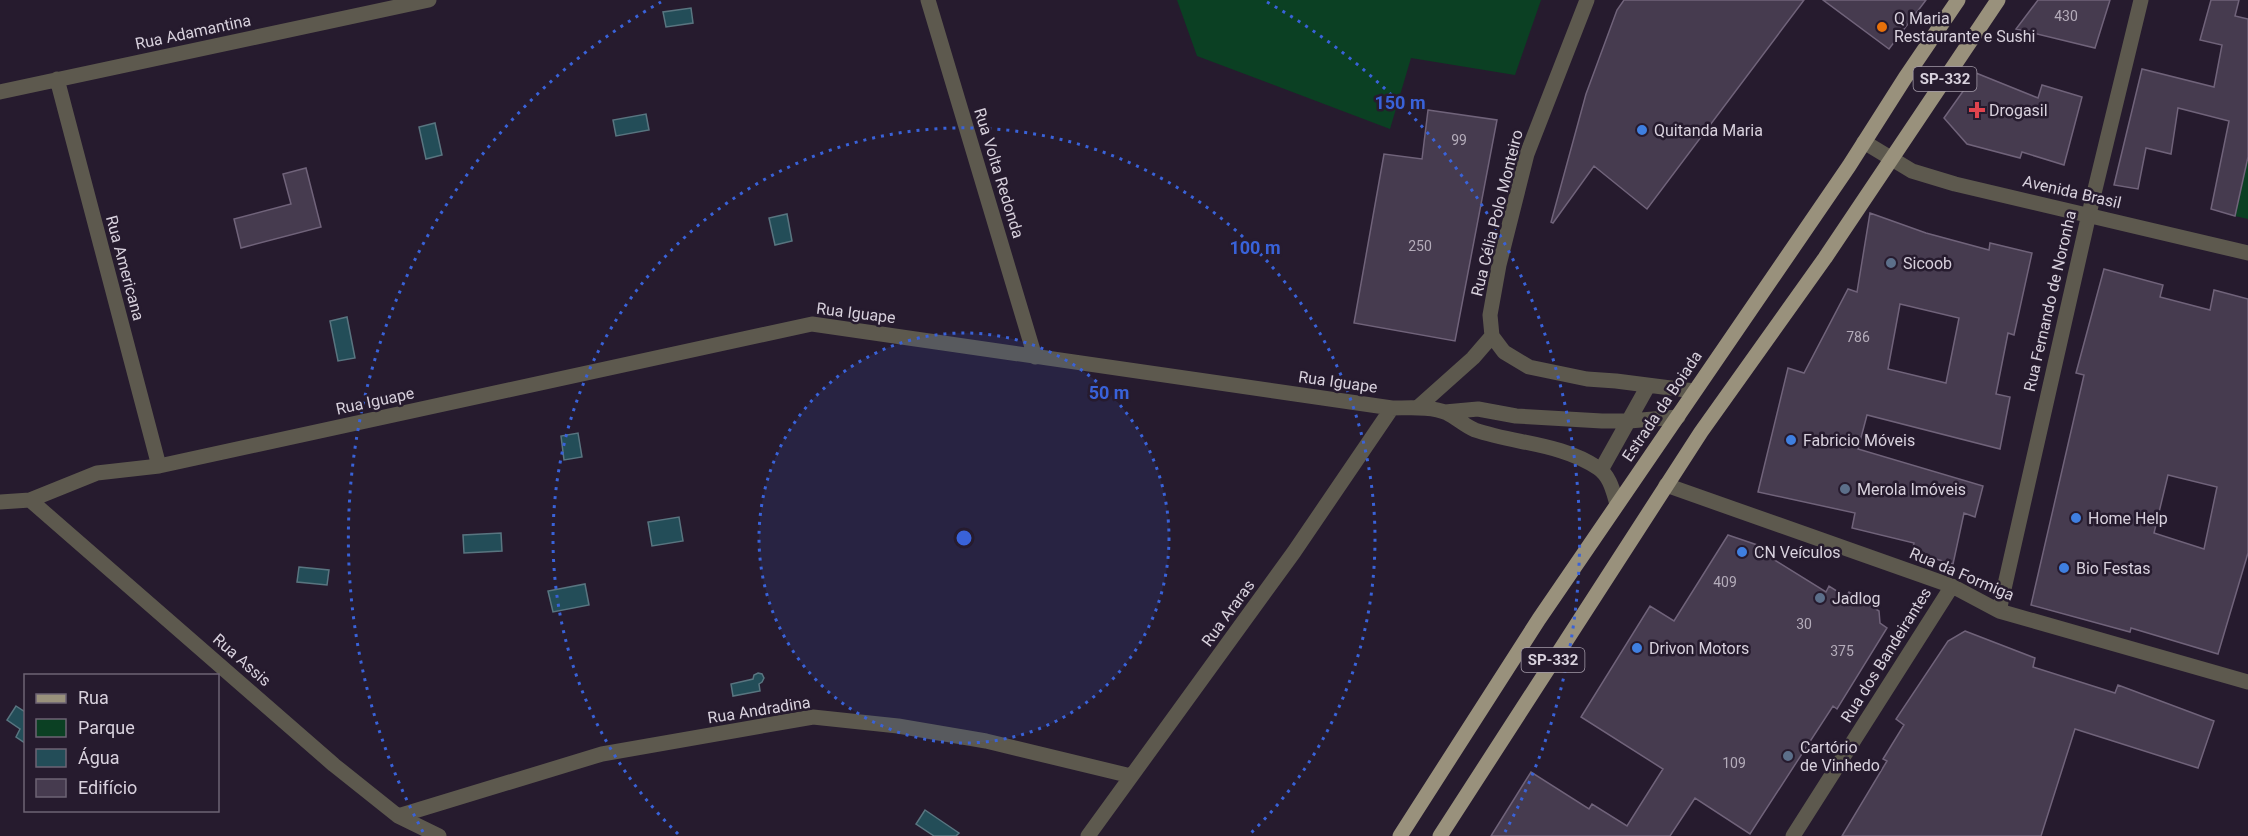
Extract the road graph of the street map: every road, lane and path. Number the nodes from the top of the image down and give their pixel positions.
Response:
1 (429, 0) edge
2 (928, 0) edge
3 (1587, 0) edge
4 (1958, 0) edge
5 (1998, 0) edge
6 (2141, 0) edge
7 (57, 79) junction
8 (0, 92) edge
9 (1864, 142) junction
10 (1891, 157) junction
11 (2089, 214) junction
12 (2248, 253) edge
13 (1492, 336) junction
14 (1035, 357) junction
15 (1648, 386) junction
16 (1694, 391) junction
17 (1392, 408) junction
18 (1417, 408) junction
19 (1445, 412) junction
20 (1678, 417) junction
21 (1629, 421) junction
22 (159, 466) junction
23 (1601, 470) junction
24 (1666, 485) junction
25 (30, 500) junction
26 (0, 502) edge
27 (1617, 504) junction
28 (1952, 586) junction
29 (1999, 611) junction
30 (2248, 682) edge
31 (1131, 776) junction
32 (398, 816) junction
33 (439, 836) edge
34 (1088, 836) edge
35 (1400, 836) edge
36 (1440, 836) edge
37 (1793, 836) edge

1 - 7 street, Rua Adamantina
2 - 14 street, Rua Volta Redonda
3 - 13 street, Rua Célia Polo Monteiro
4 - 9 main road, Estrada da Boiada / SP-332
5 - 10 main road, SP-332
6 - 11 street, Rua Fernando de Noronha
7 - 8 street, Rua Adamantina
7 - 22 street, Rua Americana
9 - 10 street, Avenida Brasil
9 - 16 main road, Estrada da Boiada / SP-332
10 - 11 street, Avenida Brasil
10 - 24 main road, SP-332
11 - 12 street, Avenida Brasil
11 - 29 street, Rua Fernando de Noronha
13 - 15 street
13 - 18 street
14 - 17 street, Rua Iguape
14 - 22 street, Rua Iguape
15 - 16 street
15 - 21 street
16 - 20 main road, Estrada da Boiada / SP-332
17 - 18 street, Rua Iguape
17 - 31 street, Rua Araras
18 - 19 street, Rua Iguape
19 - 21 street
19 - 23 street, Rua Iguape
20 - 21 street
20 - 27 main road, Estrada da Boiada / SP-332
21 - 23 street
22 - 25 street, Rua Iguape
23 - 27 street
24 - 28 street, Rua da Formiga
24 - 36 main road, SP-332
25 - 26 street, Rua Iguape
25 - 32 street, Rua Assis
27 - 35 main road, Estrada da Boiada / SP-332
28 - 29 street, Rua da Formiga
28 - 37 street, Rua dos Bandeirantes
29 - 30 street, Rua da Formiga
31 - 32 street, Rua Andradina
31 - 34 street, Rua Araras
32 - 33 street, Rua Assis

